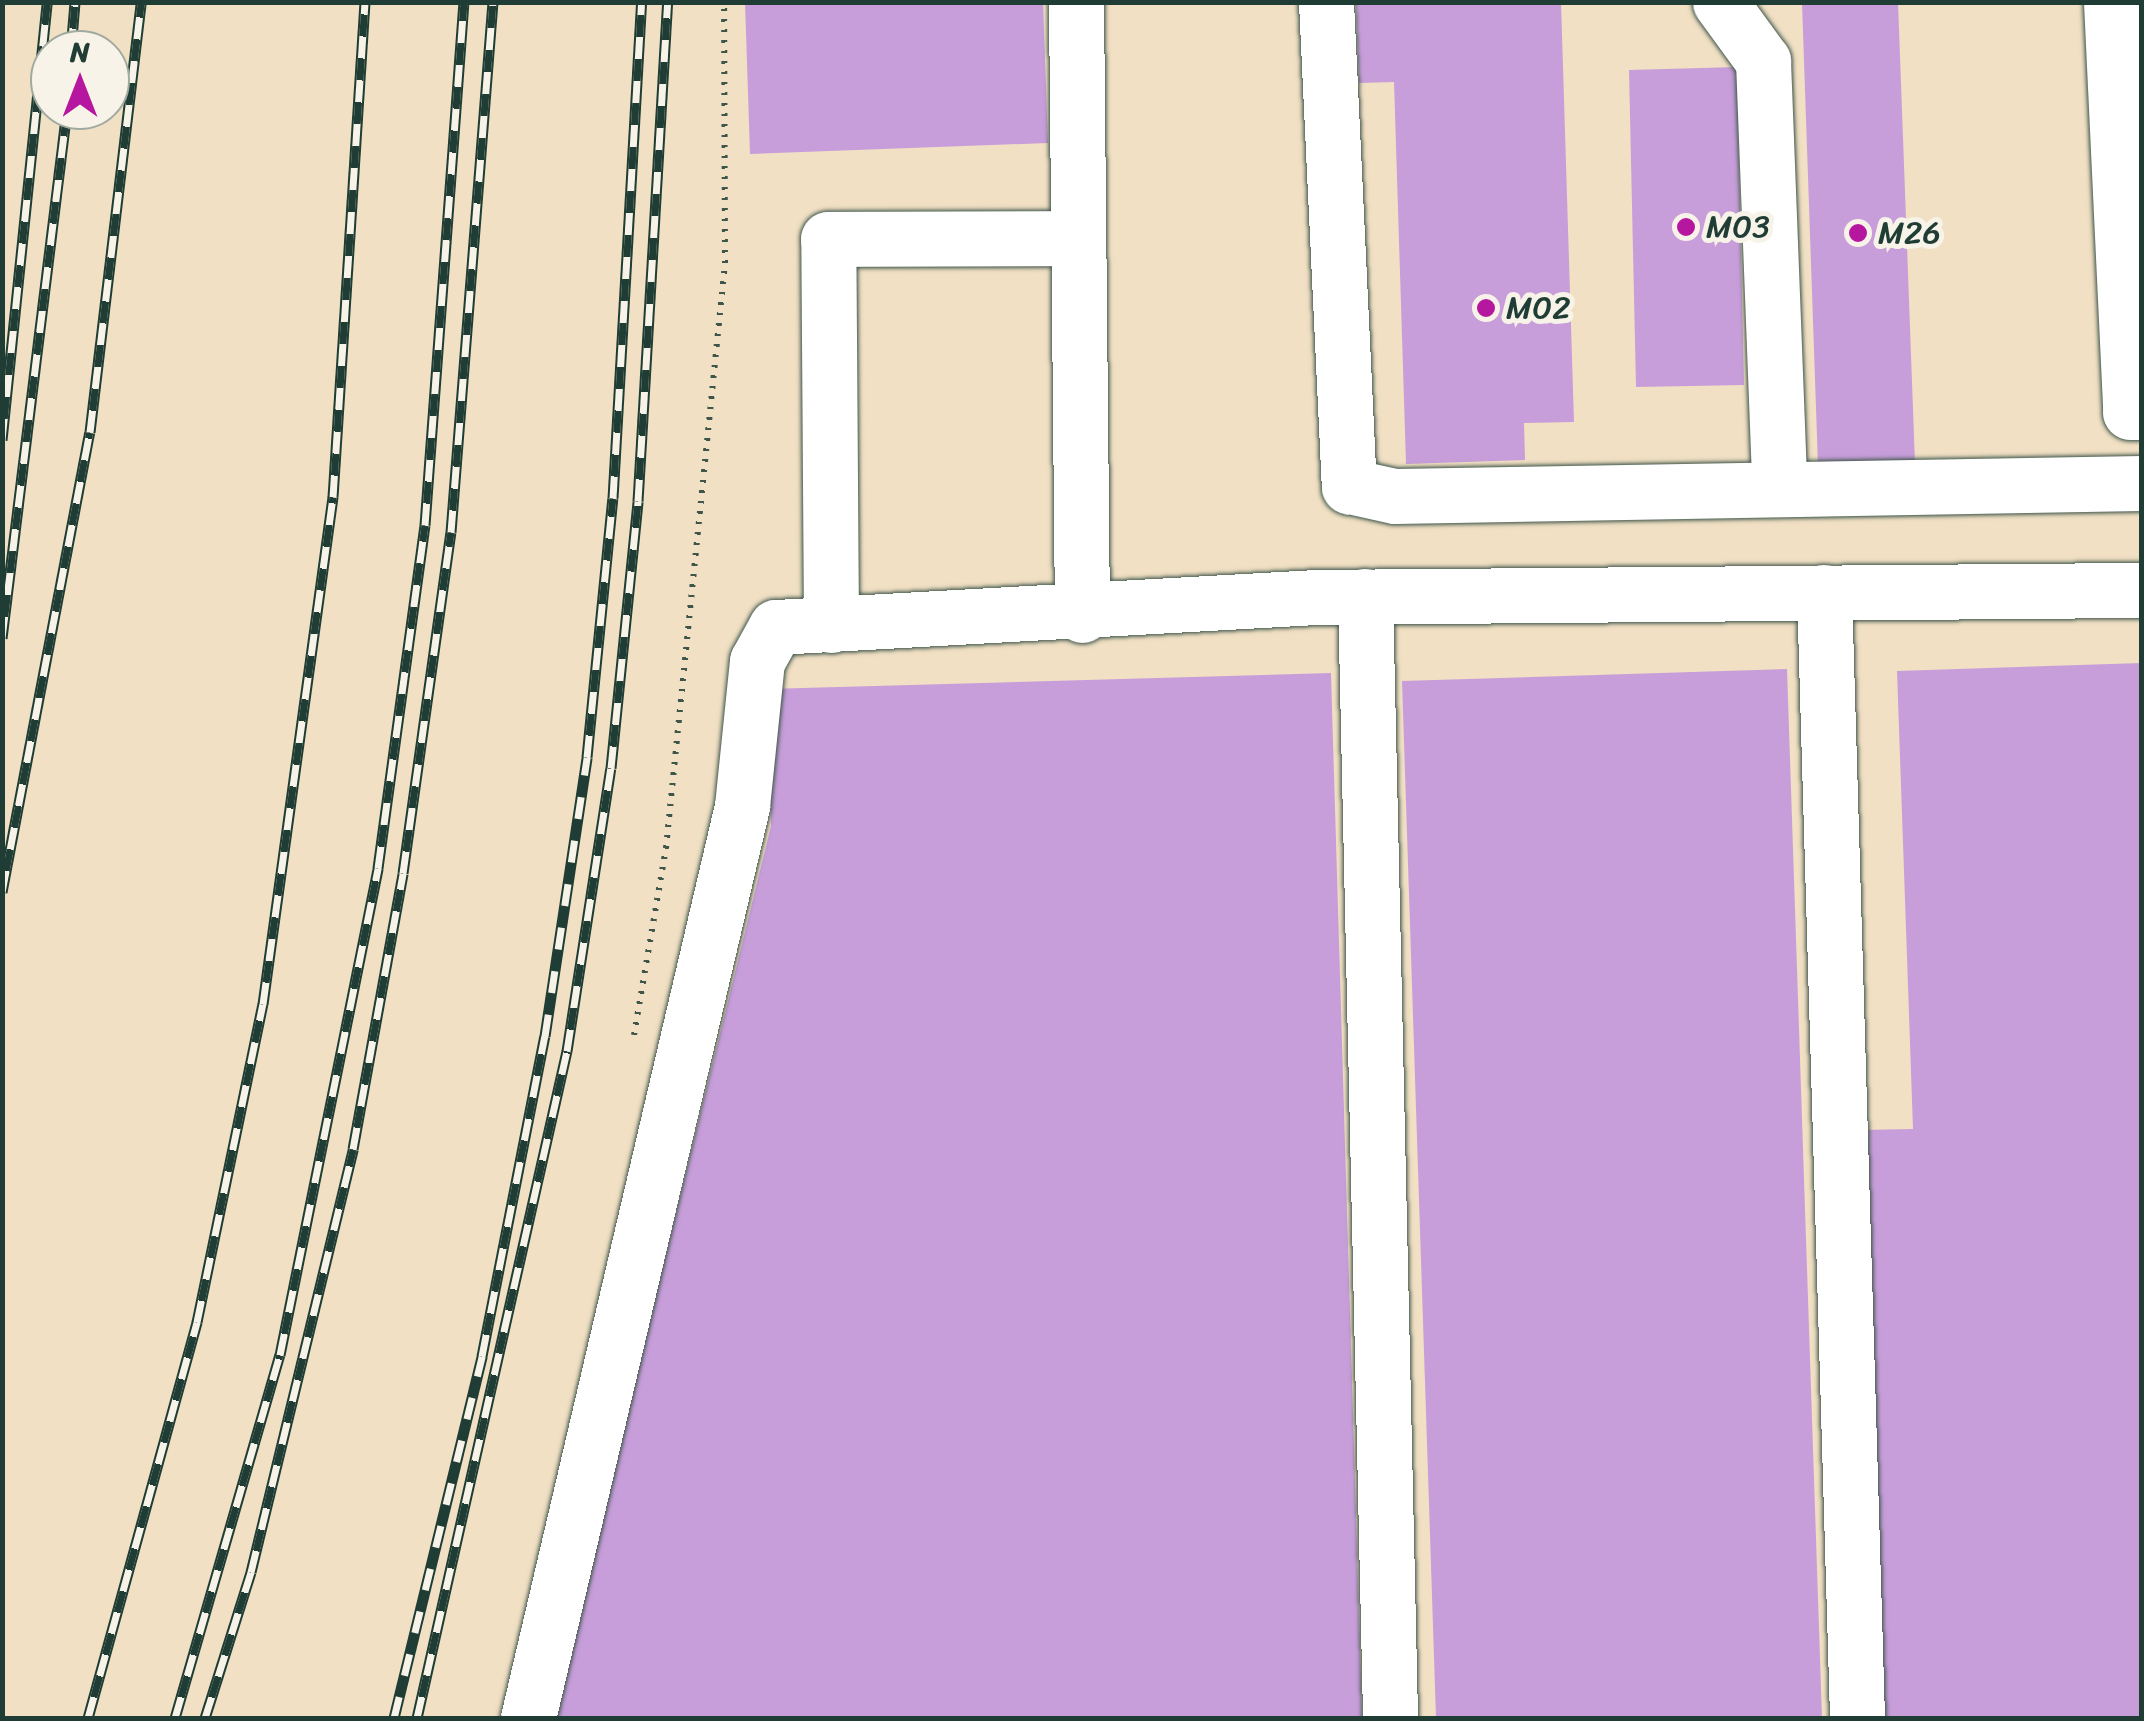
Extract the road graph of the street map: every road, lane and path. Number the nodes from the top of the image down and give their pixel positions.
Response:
1 (724, 2) edge
2 (1076, 2) edge
3 (1326, 2) edge
4 (1720, 2) edge
5 (2111, 2) edge
6 (1078, 238) junction
7 (2142, 412) edge
8 (2142, 484) edge
9 (1779, 486) junction
10 (2142, 590) edge
11 (1824, 592) junction
12 (1365, 596) junction
13 (1082, 615) junction
14 (832, 625) junction
15 (634, 1042) dead end
16 (528, 1718) edge
17 (1390, 1718) edge
18 (1857, 1718) edge

1 - 15 path
2 - 6 lane
3 - 9 lane
4 - 9 lane
5 - 7 lane
6 - 13 lane
6 - 14 lane
8 - 9 lane
10 - 11 lane
11 - 12 lane
11 - 18 lane
12 - 13 lane
12 - 17 lane
13 - 14 lane
14 - 16 lane

